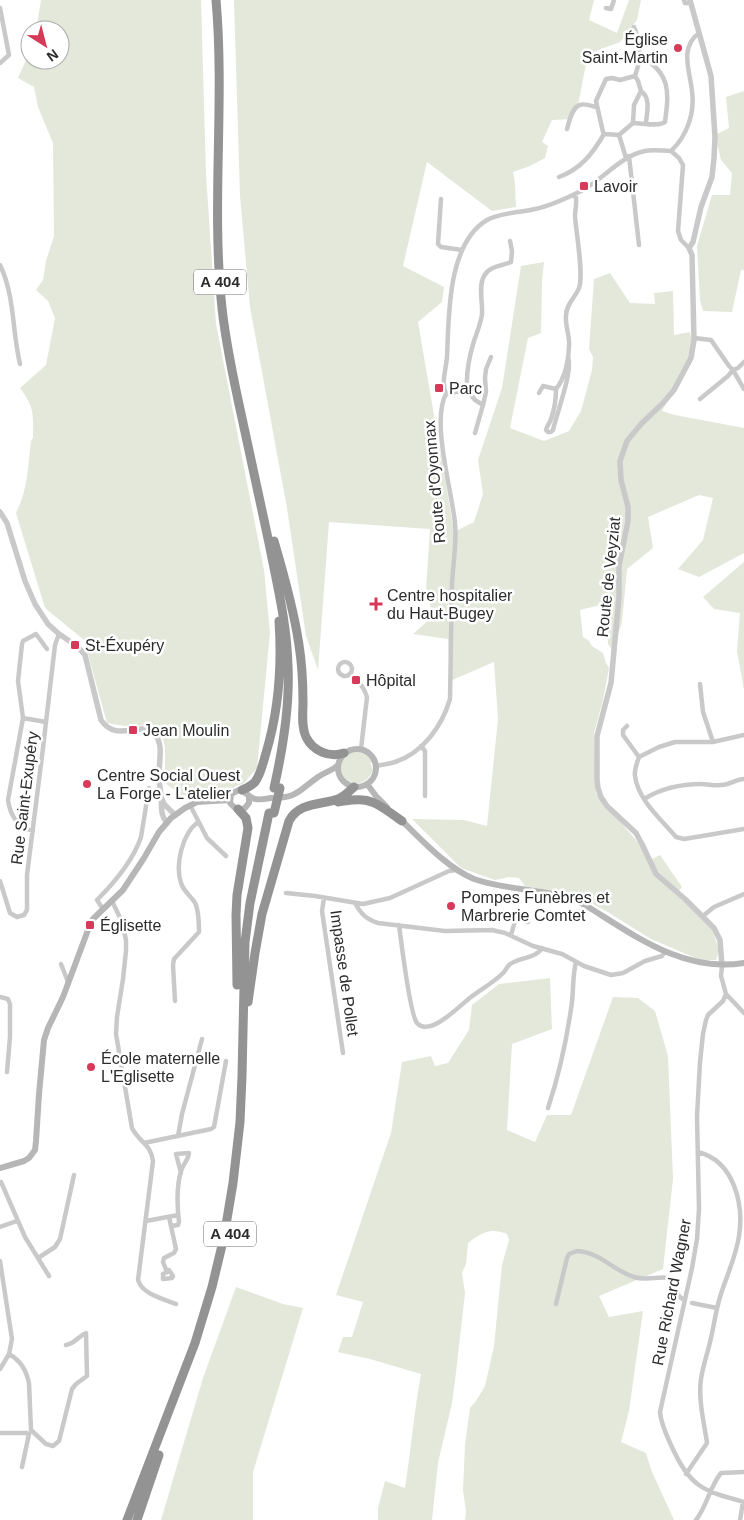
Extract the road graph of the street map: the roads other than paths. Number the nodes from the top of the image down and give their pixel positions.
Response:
1 (216, 0) edge
2 (221, 0) edge
3 (614, 0) edge
4 (684, 0) edge
5 (690, 2) edge
6 (0, 8) edge
7 (606, 8) dead end
8 (634, 27) dead end
9 (698, 33) junction
10 (641, 56) junction
11 (0, 63) edge
12 (635, 76) junction
13 (641, 91) junction
14 (596, 106) junction
15 (633, 123) junction
16 (646, 123) junction
17 (566, 129) dead end
18 (604, 134) junction
19 (618, 135) junction
20 (671, 151) junction
21 (628, 157) junction
22 (559, 176) dead end
23 (575, 194) junction
24 (441, 199) dead end
25 (510, 241) dead end
26 (639, 245) dead end
27 (689, 248) junction
28 (462, 250) junction
29 (0, 264) edge
30 (694, 338) junction
31 (491, 356) dead end
32 (568, 356) junction
33 (744, 362) edge
34 (20, 364) dead end
35 (733, 370) junction
36 (556, 389) junction
37 (744, 389) edge
38 (467, 390) junction
39 (539, 393) dead end
40 (446, 394) junction
41 (700, 399) dead end
42 (483, 405) junction
43 (475, 433) dead end
44 (0, 512) edge
45 (274, 541) junction
46 (272, 558) junction
47 (59, 634) junction
48 (47, 649) dead end
49 (350, 674) dead end
50 (700, 684) dead end
51 (23, 718) junction
52 (46, 722) junction
53 (627, 726) dead end
54 (744, 735) edge
55 (713, 742) junction
56 (421, 746) junction
57 (361, 749) junction
58 (344, 754) junction
59 (639, 757) junction
60 (338, 764) junction
61 (376, 766) junction
62 (340, 776) junction
63 (744, 779) edge
64 (367, 784) junction
65 (354, 787) junction
66 (149, 788) dead end
67 (277, 788) junction
68 (245, 793) junction
69 (425, 796) dead end
70 (161, 797) junction
71 (644, 799) junction
72 (230, 800) junction
73 (323, 803) junction
74 (190, 805) junction
75 (248, 805) junction
76 (238, 809) junction
77 (272, 813) junction
78 (175, 815) junction
79 (402, 821) junction
80 (167, 822) junction
81 (198, 822) junction
82 (744, 829) edge
83 (33, 831) junction
84 (226, 856) dead end
85 (446, 862) junction
86 (458, 870) junction
87 (449, 871) junction
88 (0, 881) edge
89 (286, 893) dead end
90 (744, 894) edge
91 (324, 898) junction
92 (112, 901) junction
93 (355, 903) junction
94 (103, 909) junction
95 (703, 916) junction
96 (528, 922) dead end
97 (400, 925) junction
98 (510, 935) junction
99 (542, 948) junction
100 (665, 952) junction
101 (576, 962) junction
102 (744, 963) edge
103 (61, 964) dead end
104 (722, 966) junction
105 (68, 982) junction
106 (726, 994) junction
107 (0, 996) edge
108 (175, 1000) dead end
109 (248, 1002) junction
110 (744, 1013) edge
111 (202, 1039) dead end
112 (343, 1052) dead end
113 (226, 1061) dead end
114 (7, 1072) dead end
115 (242, 1076) junction
116 (548, 1108) dead end
117 (178, 1136) junction
118 (144, 1143) junction
119 (698, 1152) junction
120 (0, 1168) edge
121 (181, 1173) junction
122 (74, 1175) dead end
123 (0, 1182) edge
124 (178, 1215) junction
125 (169, 1217) junction
126 (17, 1221) junction
127 (146, 1221) junction
128 (171, 1226) junction
129 (0, 1228) edge
130 (38, 1258) junction
131 (0, 1261) edge
132 (167, 1272) dead end
133 (48, 1276) dead end
134 (685, 1300) junction
135 (176, 1304) dead end
136 (556, 1304) dead end
137 (692, 1304) dead end
138 (717, 1308) junction
139 (66, 1345) dead end
140 (9, 1354) junction
141 (0, 1369) edge
142 (30, 1432) junction
143 (0, 1433) edge
144 (156, 1454) junction
145 (22, 1467) dead end
146 (744, 1472) edge
147 (686, 1474) junction
148 (711, 1492) junction
149 (744, 1502) edge
150 (120, 1520) edge
151 (126, 1520) edge
152 (132, 1520) edge
153 (137, 1520) edge
154 (696, 1520) edge
155 (740, 1520) edge

1 - 46 highway, A 404
2 - 45 highway, A 404
3 - 7 street
4 - 5 street
5 - 9 street, Route de Veyziat
6 - 11 street
8 - 10 street
9 - 20 street
9 - 27 street, Route de Veyziat
10 - 12 street
10 - 16 street
12 - 13 street
12 - 14 street
13 - 15 street
13 - 16 street
14 - 17 street
14 - 18 street
15 - 16 street
15 - 19 street
18 - 19 street
18 - 22 street
19 - 21 street
20 - 21 street, Route d'Oyonnax
20 - 27 street
21 - 23 street, Route d'Oyonnax
21 - 26 street
23 - 28 street, Route d'Oyonnax
23 - 32 street
24 - 28 street
25 - 38 street
27 - 30 street, Route de Veyziat
28 - 40 street, Route d'Oyonnax
29 - 34 street
30 - 35 street
30 - 95 street, Route de Veyziat
31 - 42 street
32 - 36 street
32 - 36 street
33 - 35 street
35 - 37 street
35 - 41 street
36 - 39 street
38 - 40 street
38 - 42 street
40 - 56 street, Route d'Oyonnax
42 - 43 street
44 - 47 street
45 - 58 highway
45 - 67 highway, A 404
46 - 67 highway, A 404
46 - 68 highway
47 - 52 street, Rue Saint-Exupéry
47 - 70 street
48 - 51 street
49 - 57 street
50 - 55 street
51 - 52 street
51 - 83 street
52 - 83 street, Rue Saint-Exupéry
53 - 59 street
54 - 55 street
55 - 59 street
56 - 61 street, Route d'Oyonnax
56 - 69 street
57 - 58 main road
57 - 61 main road
58 - 60 main road
59 - 71 street
60 - 62 main road
60 - 68 main road
61 - 64 main road
62 - 65 main road
62 - 75 main road
63 - 71 street
64 - 65 main road
64 - 79 main road
65 - 73 highway
66 - 94 street
67 - 77 highway, A 404, bridge
68 - 72 main road
68 - 75 main road
70 - 78 street
70 - 80 street
71 - 82 street
72 - 74 main road
72 - 76 main road
73 - 79 highway
73 - 109 highway
74 - 78 main road
74 - 81 street
75 - 76 main road
76 - 115 highway
77 - 109 highway, A 404
77 - 115 highway, A 404
78 - 80 main road
79 - 85 main road
80 - 92 main road
81 - 84 street
81 - 108 street
83 - 88 street, Rue Saint-Exupéry
85 - 86 main road
85 - 87 street
86 - 87 street
86 - 100 main road
87 - 93 street
89 - 91 street
90 - 95 street
91 - 93 street
91 - 112 street, Impasse de Pollet
92 - 94 main road
92 - 118 street
93 - 97 street
94 - 105 main road
95 - 104 street
96 - 98 street
97 - 98 street
97 - 99 street
98 - 99 street
99 - 101 street
100 - 101 street
100 - 104 main road
101 - 116 street
102 - 104 main road
103 - 105 street
104 - 106 street
105 - 120 main road
106 - 110 street
106 - 119 street, Rue Richard Wagner
107 - 114 street
109 - 144 highway, A 404
111 - 117 street
113 - 117 street
115 - 144 highway, A 404
117 - 118 street
118 - 127 street
119 - 134 street, Rue Richard Wagner
119 - 138 street
121 - 121 street
121 - 124 street
122 - 130 street
123 - 126 street
124 - 125 street
124 - 128 street
125 - 127 street
125 - 128 street
126 - 129 street
126 - 130 street
127 - 135 street
128 - 132 street
130 - 133 street
131 - 140 street
134 - 136 street
134 - 147 street, Rue Richard Wagner
137 - 138 street
138 - 147 street
139 - 142 street
140 - 141 street
140 - 142 street
142 - 143 street
142 - 145 street
144 - 150 highway
144 - 151 highway, A 404
144 - 152 highway, A 404
144 - 153 highway
146 - 148 street
147 - 148 street, Rue Richard Wagner
148 - 149 street, Rue Richard Wagner
148 - 154 street
149 - 155 street

